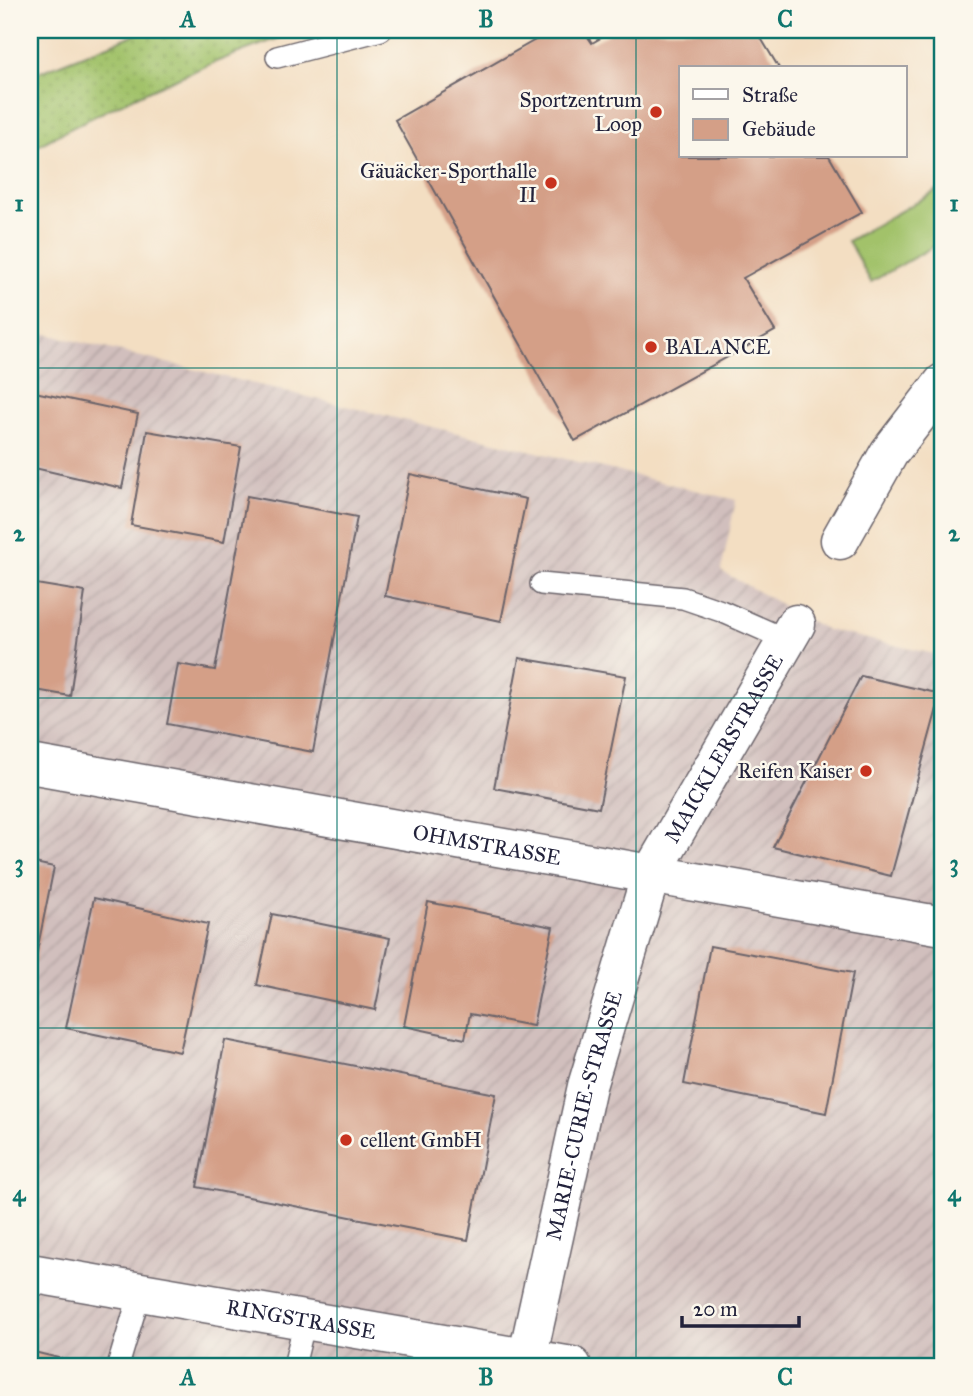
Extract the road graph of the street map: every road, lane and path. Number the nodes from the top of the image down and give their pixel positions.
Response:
1 (381, 30) edge
2 (277, 57) dead end
3 (943, 383) edge
4 (840, 540) dead end
5 (541, 584) dead end
6 (791, 632) joint
7 (30, 764) edge
8 (651, 874) junction
9 (943, 926) edge
10 (30, 1273) edge
11 (140, 1293) junction
12 (305, 1321) junction
13 (527, 1359) junction
14 (118, 1366) edge
15 (294, 1366) edge
16 (572, 1366) edge

1 - 2 lane
3 - 4 street
5 - 6 lane
6 - 8 street, MAICKLERSTRASSE
7 - 8 street, OHMSTRASSE
8 - 9 street, OHMSTRASSE
8 - 13 street, MARIE-CURIE-STRASSE
10 - 11 street, RINGSTRASSE
11 - 12 street, RINGSTRASSE
11 - 14 lane
12 - 13 street, RINGSTRASSE
12 - 15 lane
13 - 16 street, RINGSTRASSE

